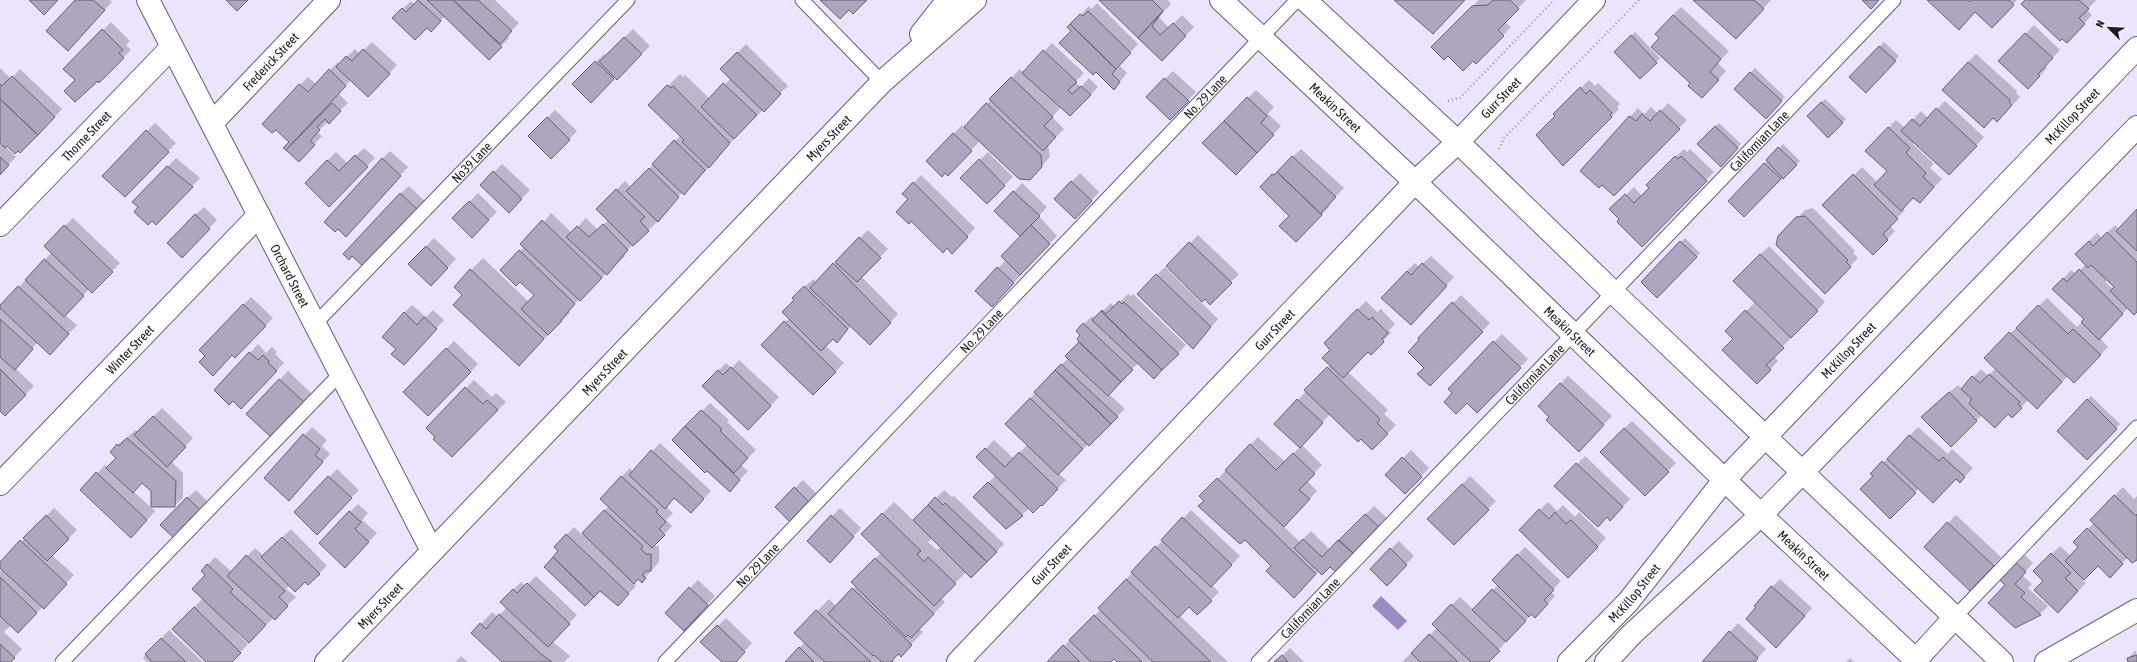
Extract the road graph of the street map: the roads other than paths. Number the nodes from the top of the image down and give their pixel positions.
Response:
1 (148, 0) edge
2 (330, 0) edge
3 (628, 0) edge
4 (802, 0) edge
5 (948, 0) edge
6 (975, 0) edge
7 (1221, 0) edge
8 (1297, 0) edge
9 (1305, 0) edge
10 (1594, 0) edge
11 (1894, 0) edge
12 (1260, 38) junction
13 (172, 47) junction
14 (2137, 48) edge
15 (882, 82) junction
16 (212, 123) junction
17 (2137, 127) edge
18 (1458, 142) junction
19 (1415, 182) junction
20 (259, 215) junction
21 (0, 225) edge
22 (1614, 293) junction
23 (315, 324) junction
24 (1573, 335) junction
25 (341, 373) junction
26 (2137, 426) edge
27 (1765, 436) junction
28 (1802, 473) junction
29 (1725, 479) junction
30 (0, 484) edge
31 (1761, 515) junction
32 (432, 551) junction
33 (2137, 610) edge
34 (1955, 617) junction
35 (1917, 661) edge
36 (62, 662) edge
37 (326, 662) edge
38 (664, 662) edge
39 (958, 662) edge
40 (1258, 662) edge
41 (1569, 662) edge
42 (1606, 662) edge
43 (2002, 662) edge
44 (2046, 662) edge

1 - 13 street, Orchard Street
2 - 16 street, Frederick Street
3 - 23 lane, No39 Lane
4 - 15 lane
5 - 15 street, Myers Street
6 - 15 street, Myers Street
7 - 12 street, Meakin Street
8 - 12 lane, No. 29 Lane
9 - 18 street
10 - 18 street, Gurr Street
11 - 22 lane, Californian Lane
12 - 19 street, Meakin Street
12 - 38 lane, No. 29 Lane
13 - 16 street, Orchard Street
13 - 21 street, Thorne Street
14 - 27 street, McKillop Street
15 - 32 street, Myers Street
16 - 20 street, Orchard Street
17 - 28 street, McKillop Street
18 - 19 street, Gurr Street
18 - 22 street
19 - 24 street, Meakin Street
19 - 39 street, Gurr Street
20 - 23 street, Orchard Street
20 - 30 street, Winter Street
22 - 24 lane, Californian Lane
22 - 27 street
23 - 25 street, Orchard Street
24 - 29 street, Meakin Street
24 - 40 lane, Californian Lane
25 - 32 street, Orchard Street
25 - 36 lane
26 - 34 lane
27 - 28 street
27 - 29 street, McKillop Street
28 - 31 street, McKillop Street
28 - 34 street
29 - 31 street, Meakin Street
29 - 41 street, McKillop Street
31 - 35 street, Meakin Street
31 - 42 street, McKillop Street
32 - 37 street, Myers Street
33 - 44 street
34 - 35 street
34 - 43 street

